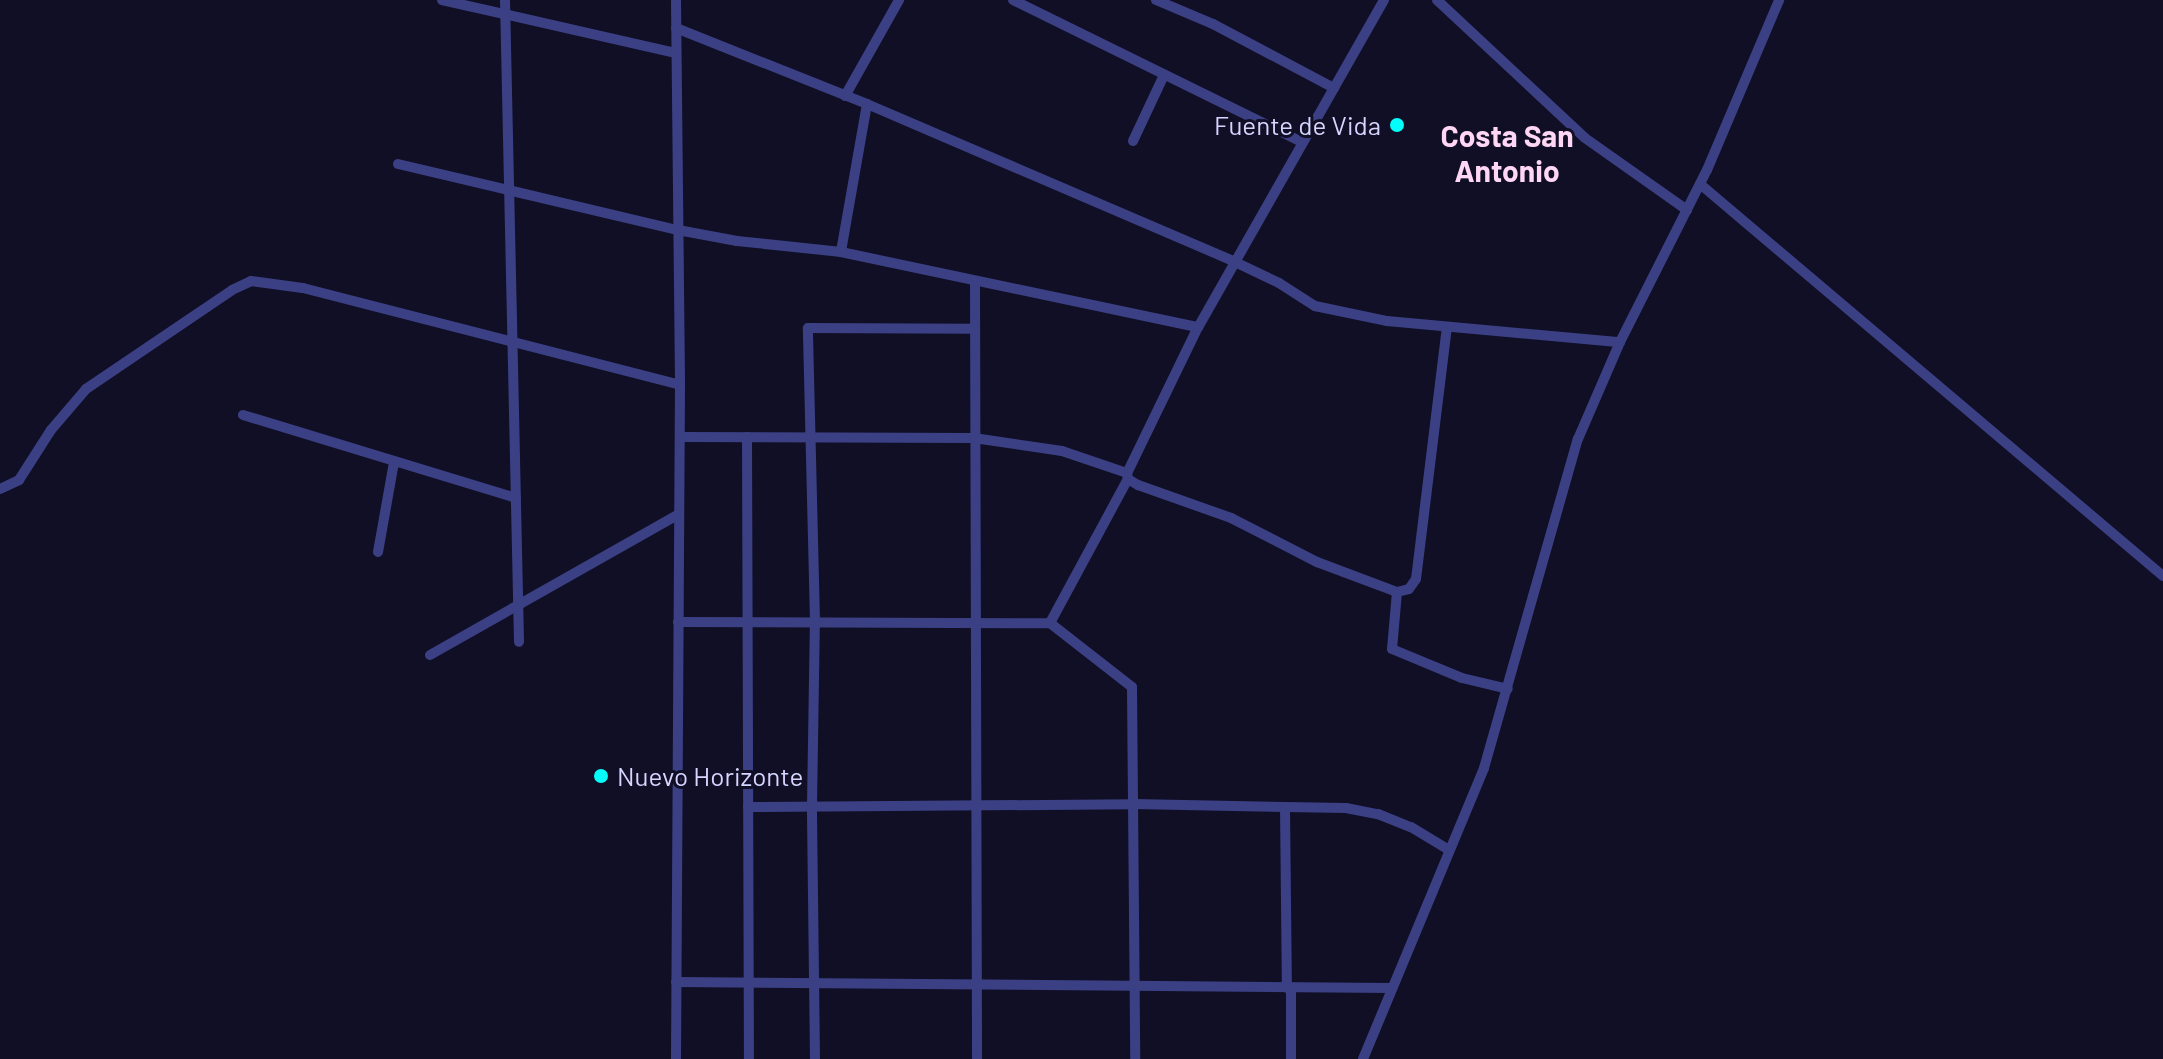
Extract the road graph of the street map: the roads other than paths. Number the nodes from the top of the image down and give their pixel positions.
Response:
1 (442, 0) edge
2 (505, 0) edge
3 (676, 0) edge
4 (899, 0) edge
5 (1013, 0) edge
6 (1156, 0) edge
7 (1384, 0) edge
8 (1437, 0) edge
9 (1779, 0) edge
10 (505, 14) junction
11 (676, 28) junction
12 (675, 53) junction
13 (1164, 75) junction
14 (1334, 88) junction
15 (845, 96) junction
16 (867, 104) junction
17 (1133, 141) dead end
18 (1303, 143) junction
19 (398, 164) dead end
20 (1700, 184) junction
21 (509, 189) junction
22 (1687, 210) junction
23 (678, 230) junction
24 (841, 252) junction
25 (1235, 262) junction
26 (975, 281) junction
27 (1198, 327) junction
28 (1447, 327) junction
29 (975, 329) junction
30 (1620, 342) junction
31 (512, 344) junction
32 (680, 385) junction
33 (243, 415) dead end
34 (680, 437) junction
35 (747, 437) junction
36 (812, 438) junction
37 (974, 438) junction
38 (394, 462) junction
39 (1127, 476) junction
40 (0, 489) edge
41 (516, 498) junction
42 (679, 514) junction
43 (378, 552) dead end
44 (2163, 576) edge
45 (1397, 592) junction
46 (518, 603) junction
47 (748, 621) junction
48 (815, 621) junction
49 (678, 622) junction
50 (975, 623) junction
51 (1050, 623) junction
52 (519, 642) dead end
53 (430, 655) dead end
54 (1508, 689) junction
55 (1133, 804) junction
56 (976, 805) junction
57 (812, 806) junction
58 (748, 807) junction
59 (1285, 807) junction
60 (1449, 850) junction
61 (676, 982) junction
62 (748, 985) junction
63 (817, 986) junction
64 (977, 987) junction
65 (1135, 988) junction
66 (1289, 988) junction
67 (1392, 988) junction
68 (676, 1059) edge
69 (749, 1059) edge
70 (815, 1059) edge
71 (977, 1059) edge
72 (1135, 1059) edge
73 (1291, 1059) edge
74 (1363, 1059) edge

1 - 10 street
2 - 10 street
3 - 11 street
4 - 15 street
5 - 13 street
6 - 14 street
7 - 14 street
8 - 22 street
9 - 20 street
10 - 12 street
10 - 21 street
11 - 12 street
11 - 15 street
12 - 23 street
13 - 17 street
13 - 18 street
14 - 18 street
15 - 16 street
16 - 24 street
16 - 25 street
18 - 25 street
19 - 21 street
20 - 22 street
20 - 44 street
21 - 23 street
21 - 31 street
22 - 30 street
23 - 24 street
23 - 32 street
24 - 26 street
25 - 27 street
25 - 28 street
26 - 27 street
26 - 29 street
27 - 39 street
28 - 30 street
28 - 45 street
29 - 36 street
29 - 37 street
30 - 54 street
31 - 32 street
31 - 40 street
31 - 41 street
32 - 34 street
33 - 38 street
34 - 35 street
34 - 42 street
35 - 36 street
35 - 47 street
36 - 37 street
36 - 48 street
37 - 39 street
37 - 50 street
38 - 41 street
38 - 43 street
39 - 45 street
39 - 51 street
41 - 46 street
42 - 46 street
42 - 49 street
45 - 54 street
46 - 52 street
46 - 53 street
47 - 48 street
47 - 49 street
47 - 58 street
48 - 50 street
48 - 57 street
49 - 61 street
50 - 51 street
50 - 56 street
51 - 55 street
54 - 60 street
55 - 56 street
55 - 59 street
55 - 65 street
56 - 57 street
56 - 64 street
57 - 58 street
57 - 63 street
58 - 62 street
59 - 60 street
59 - 66 street
60 - 67 street
61 - 62 street
61 - 68 street
62 - 63 street
62 - 69 street
63 - 64 street
63 - 70 street
64 - 65 street
64 - 71 street
65 - 66 street
65 - 72 street
66 - 67 street
66 - 73 street
67 - 74 street

